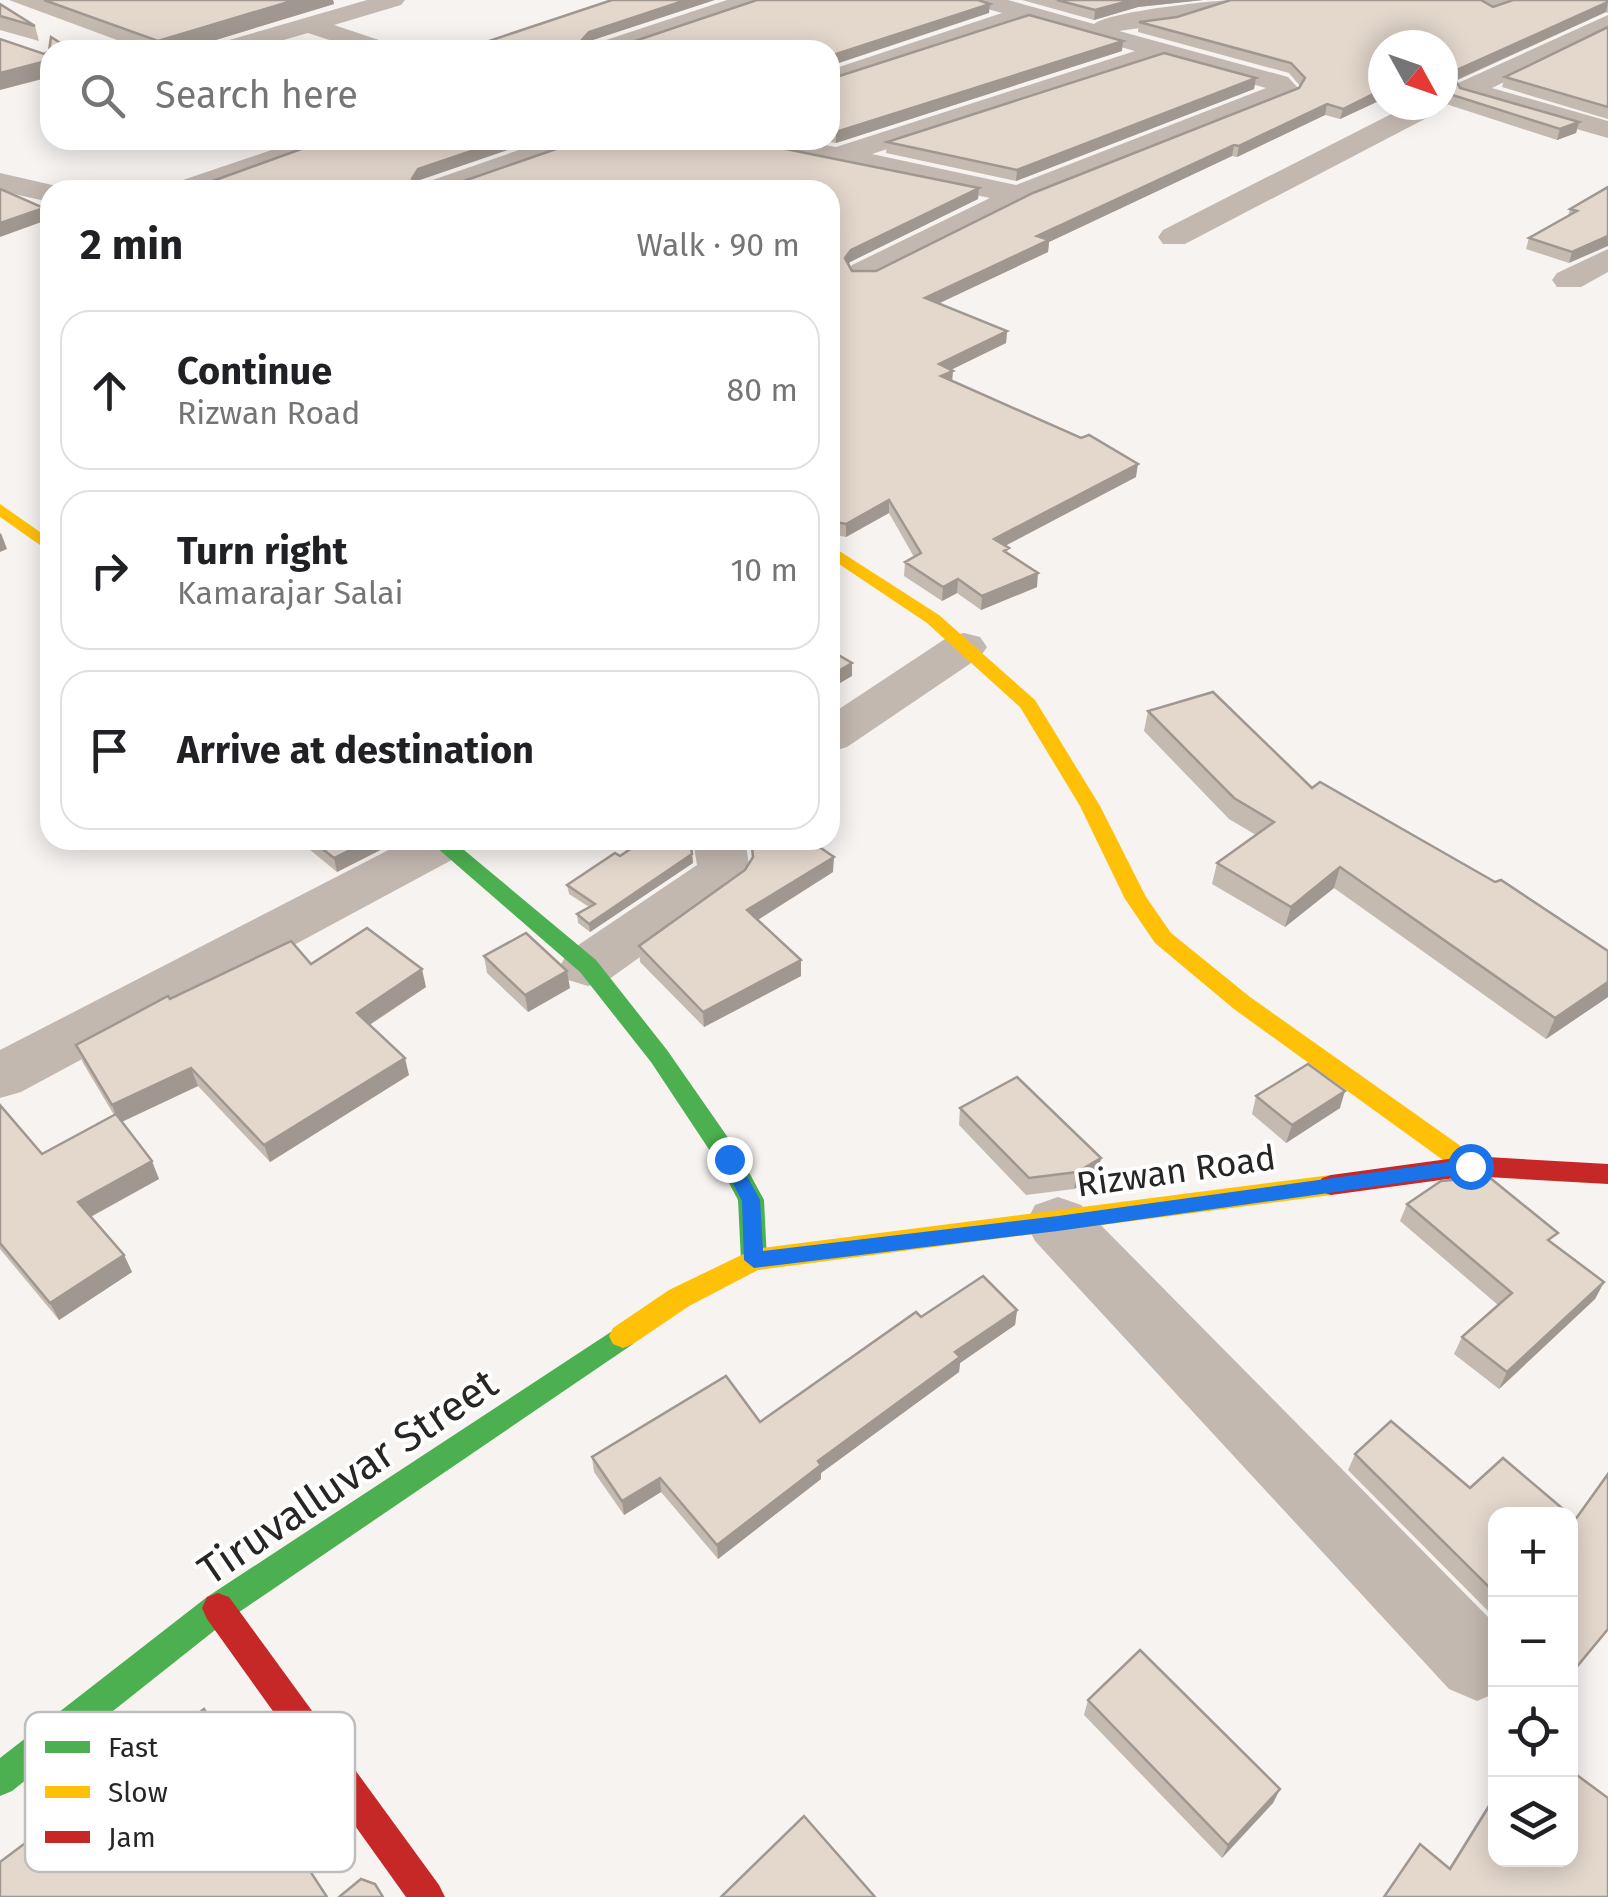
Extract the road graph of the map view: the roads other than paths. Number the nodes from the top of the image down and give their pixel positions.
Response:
1 (751, 0) edge
2 (981, 0) edge
3 (1224, 0) edge
4 (374, 2) edge
5 (1027, 13) junction
6 (307, 24) junction
7 (1078, 27) junction
8 (1604, 27) edge
9 (254, 40) edge
10 (356, 40) edge
11 (630, 40) edge
12 (1164, 50) junction
13 (840, 76) edge
14 (1458, 93) edge
15 (1458, 94) edge
16 (1401, 120) edge
17 (1608, 130) edge
18 (300, 150) edge
19 (547, 150) edge
20 (804, 150) edge
21 (838, 156) junction
22 (465, 178) junction
23 (211, 180) edge
24 (460, 180) edge
25 (471, 180) edge
26 (0, 182) edge
27 (40, 192) edge
28 (1019, 195) junction
29 (1174, 236) dead end
30 (1608, 259) edge
31 (864, 272) edge
32 (1570, 280) dead end
33 (0, 509) edge
34 (40, 539) edge
35 (840, 557) edge
36 (964, 647) junction
37 (840, 730) edge
38 (424, 850) edge
39 (452, 850) edge
40 (721, 850) edge
41 (588, 966) junction
42 (0, 1076) edge
43 (1470, 1166) junction
44 (1608, 1174) edge
45 (1058, 1223) junction
46 (754, 1260) junction
47 (218, 1608) junction
48 (1477, 1662) dead end
49 (85, 1712) edge
50 (294, 1712) edge
51 (25, 1759) edge
52 (0, 1779) edge
53 (355, 1797) edge
54 (428, 1897) edge

1 - 11 street
2 - 5 street
3 - 7 street
4 - 6 street
5 - 7 street
5 - 13 street
6 - 9 street
6 - 10 street
7 - 12 street
8 - 14 street
12 - 21 street
12 - 28 street
15 - 17 street
16 - 29 street
18 - 23 street
19 - 22 street
20 - 21 street
21 - 28 street
22 - 24 street
22 - 25 street
26 - 27 street
28 - 31 street
30 - 32 street
33 - 34 street
35 - 36 street
36 - 37 street
36 - 43 street
38 - 42 street
39 - 41 street
40 - 41 street
41 - 46 street
43 - 44 street, Rizwan Road
43 - 45 street, Rizwan Road
45 - 46 street, Rizwan Road
45 - 48 street
46 - 47 street, Tiruvalluvar Street
47 - 49 street, Tiruvalluvar Street
47 - 50 street
51 - 52 street, Tiruvalluvar Street
53 - 54 street

